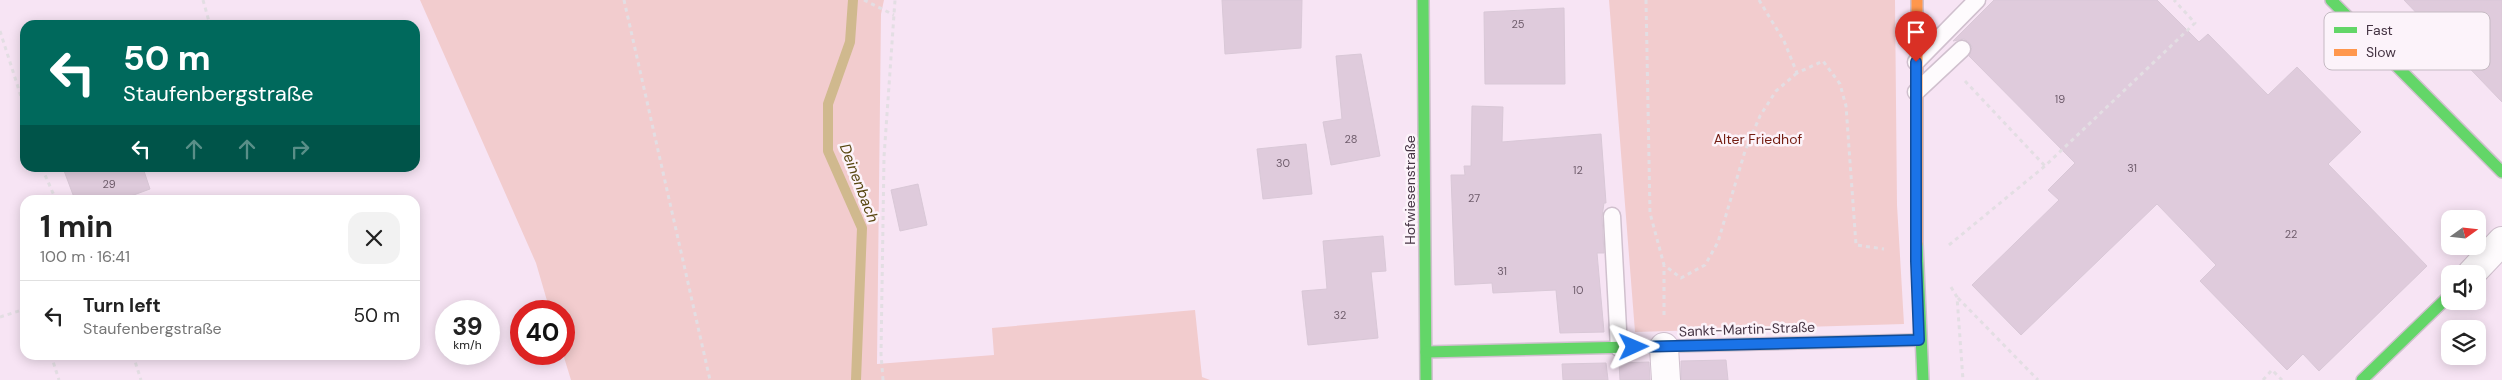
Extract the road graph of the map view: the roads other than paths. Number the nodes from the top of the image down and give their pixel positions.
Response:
1 (1423, 0) edge
2 (1917, 0) edge
3 (1976, 0) edge
4 (2331, 0) edge
5 (2343, 12) edge
6 (1962, 50) dead end
7 (1916, 62) junction
8 (2401, 70) edge
9 (1916, 92) junction
10 (2502, 172) edge
11 (1612, 216) dead end
12 (2502, 241) edge
13 (2479, 265) edge
14 (2441, 304) edge
15 (1919, 340) junction
16 (1664, 347) junction
17 (1620, 348) junction
18 (1426, 352) junction
19 (1426, 380) edge
20 (1666, 380) edge
21 (1923, 380) edge
22 (2362, 380) edge

1 - 18 street, Hofwiesenstraße
2 - 7 street
3 - 7 lane
4 - 5 street
6 - 9 lane
7 - 9 street
8 - 10 street
9 - 15 street
11 - 17 lane
12 - 13 street
14 - 22 street
15 - 16 street, Sankt-Martin-Straße
15 - 21 street
16 - 17 street, Sankt-Martin-Straße
16 - 20 street
17 - 18 street, Sankt-Martin-Straße
18 - 19 street, Hofwiesenstraße

